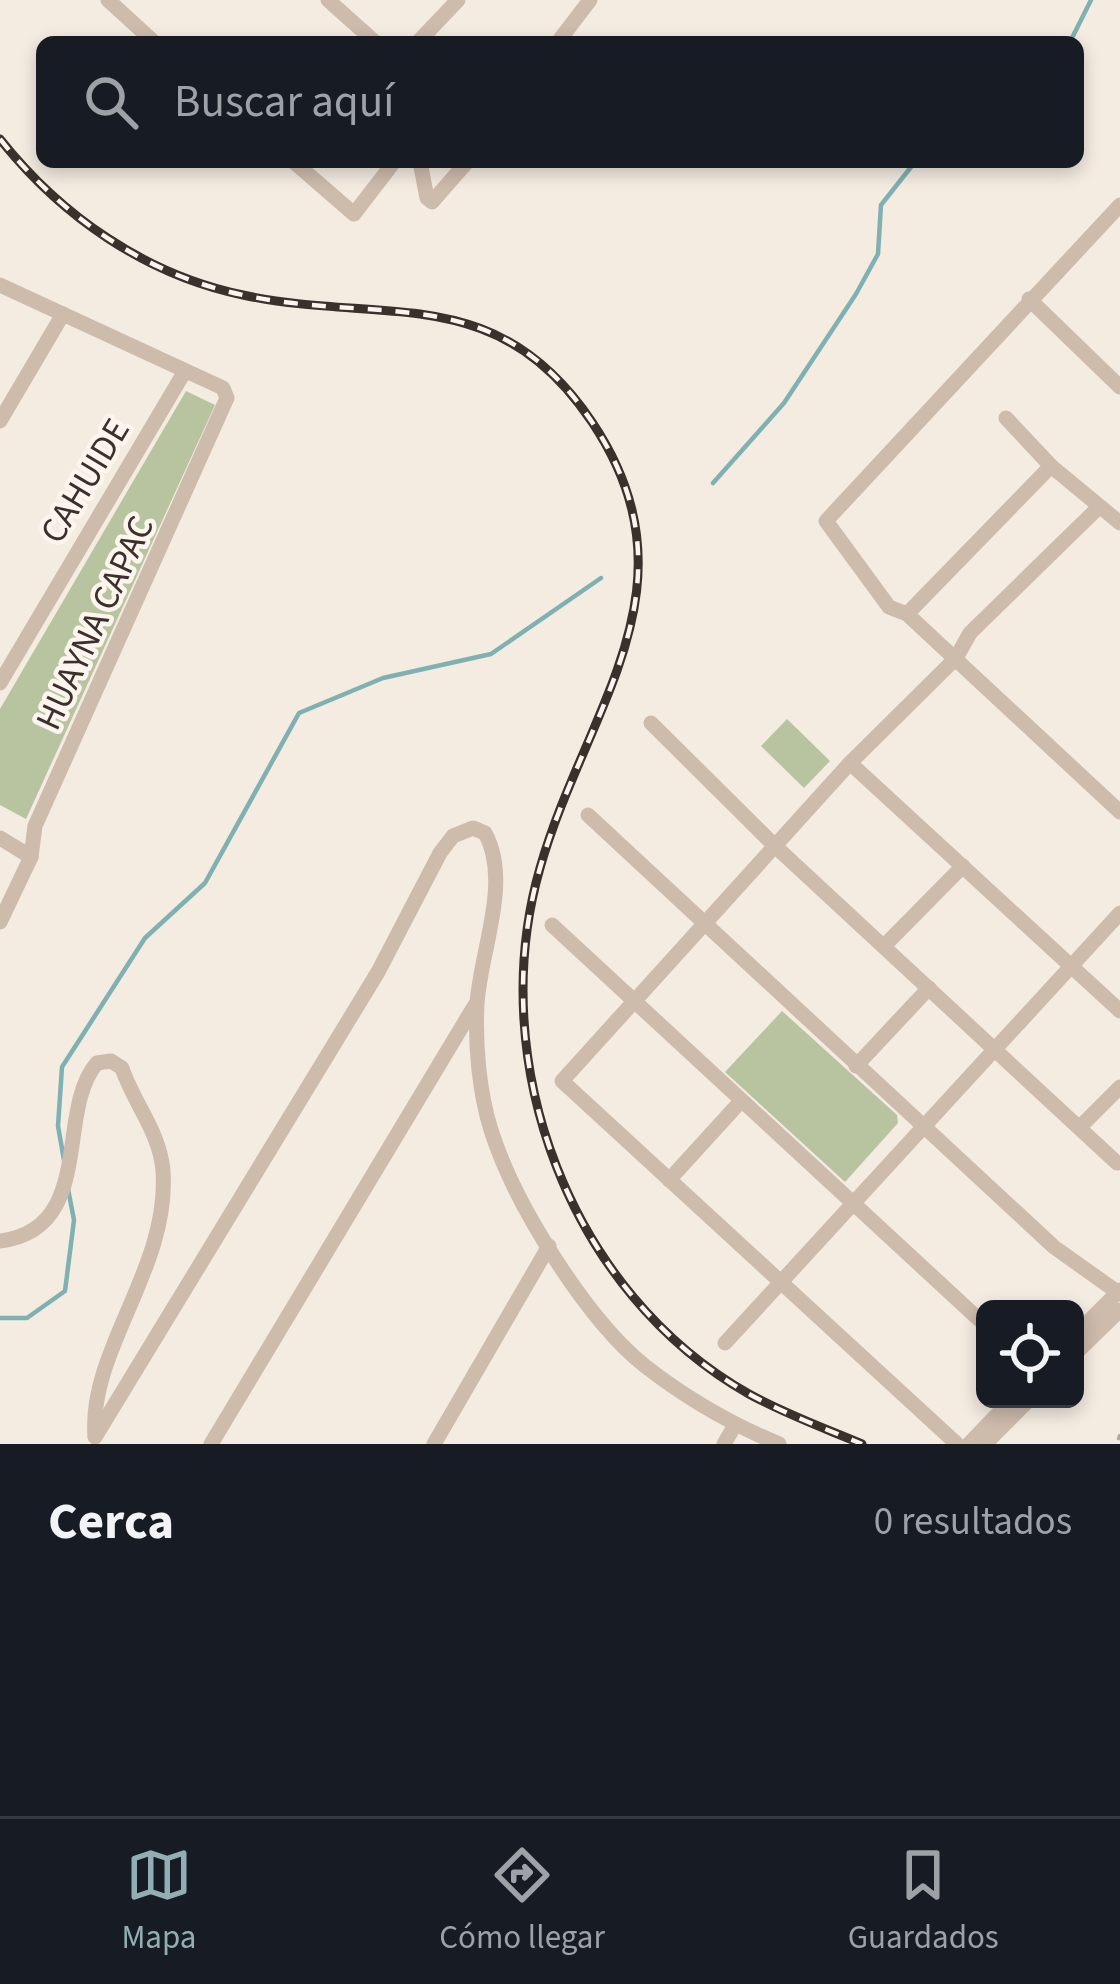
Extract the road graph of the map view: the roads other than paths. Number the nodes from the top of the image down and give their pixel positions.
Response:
1 (109, 0) edge
2 (328, 0) edge
3 (458, 0) edge
4 (590, 0) edge
5 (148, 36) edge
6 (369, 36) edge
7 (424, 36) edge
8 (563, 36) edge
9 (301, 168) edge
10 (389, 168) edge
11 (423, 168) edge
12 (462, 168) edge
13 (1120, 205) edge
14 (0, 285) edge
15 (1028, 299) junction
16 (63, 314) junction
17 (185, 370) junction
18 (1120, 387) edge
19 (1006, 418) dead end
20 (0, 421) edge
21 (1051, 466) junction
22 (1098, 508) junction
23 (1120, 523) edge
24 (907, 614) junction
25 (956, 658) junction
26 (0, 683) edge
27 (651, 723) dead end
28 (850, 763) junction
29 (1120, 812) edge
30 (588, 814) dead end
31 (0, 838) edge
32 (776, 848) junction
33 (31, 857) junction
34 (962, 866) junction
35 (1120, 914) edge
36 (0, 922) edge
37 (552, 925) dead end
38 (704, 926) junction
39 (884, 946) junction
40 (1073, 964) junction
41 (929, 988) junction
42 (632, 1002) junction
43 (477, 1003) junction
44 (1120, 1011) edge
45 (995, 1049) junction
46 (856, 1066) junction
47 (1120, 1087) edge
48 (741, 1101) junction
49 (1080, 1127) junction
50 (924, 1128) junction
51 (1117, 1163) dead end
52 (669, 1180) junction
53 (854, 1202) junction
54 (0, 1241) edge
55 (549, 1246) junction
56 (781, 1282) junction
57 (1119, 1296) edge
58 (976, 1317) edge
59 (1084, 1327) edge
60 (724, 1342) dead end
61 (1084, 1342) edge
62 (1003, 1408) edge
63 (1021, 1408) edge
64 (735, 1425) junction
65 (97, 1441) edge
66 (211, 1444) edge
67 (434, 1444) edge
68 (724, 1444) edge
69 (779, 1444) edge
70 (957, 1444) edge
71 (969, 1444) edge
72 (985, 1444) edge

1 - 5 street
2 - 6 street
3 - 7 street
4 - 8 street
9 - 10 street
11 - 12 street
13 - 15 street
14 - 16 street
15 - 18 street
15 - 24 street
16 - 17 street
16 - 20 street
17 - 26 street, CAHUIDE
17 - 33 street, HUAYNA CAPAC
19 - 21 street
21 - 22 street
21 - 24 street
22 - 23 street
22 - 25 street
24 - 25 street
25 - 28 street
25 - 29 street
27 - 32 street
28 - 32 street
28 - 34 street
30 - 38 street
31 - 33 street
32 - 38 street
32 - 39 street
33 - 36 street, HUAYNA CAPAC
34 - 39 street
34 - 40 street
35 - 40 street
37 - 42 street
38 - 42 street
38 - 46 street
39 - 41 street
40 - 44 street
40 - 45 street
41 - 45 street
41 - 46 street
42 - 48 street
42 - 52 street
43 - 55 street
43 - 65 street
43 - 66 street
45 - 49 street
45 - 50 street
46 - 50 street
47 - 49 street
48 - 52 street
48 - 53 street
49 - 51 street
50 - 53 street
50 - 57 street
52 - 56 street
53 - 56 street
53 - 58 street
54 - 65 street
55 - 64 street
55 - 67 street
56 - 60 street
56 - 70 street
57 - 59 street
57 - 61 street
62 - 71 street
63 - 72 street
64 - 68 street
64 - 69 street

